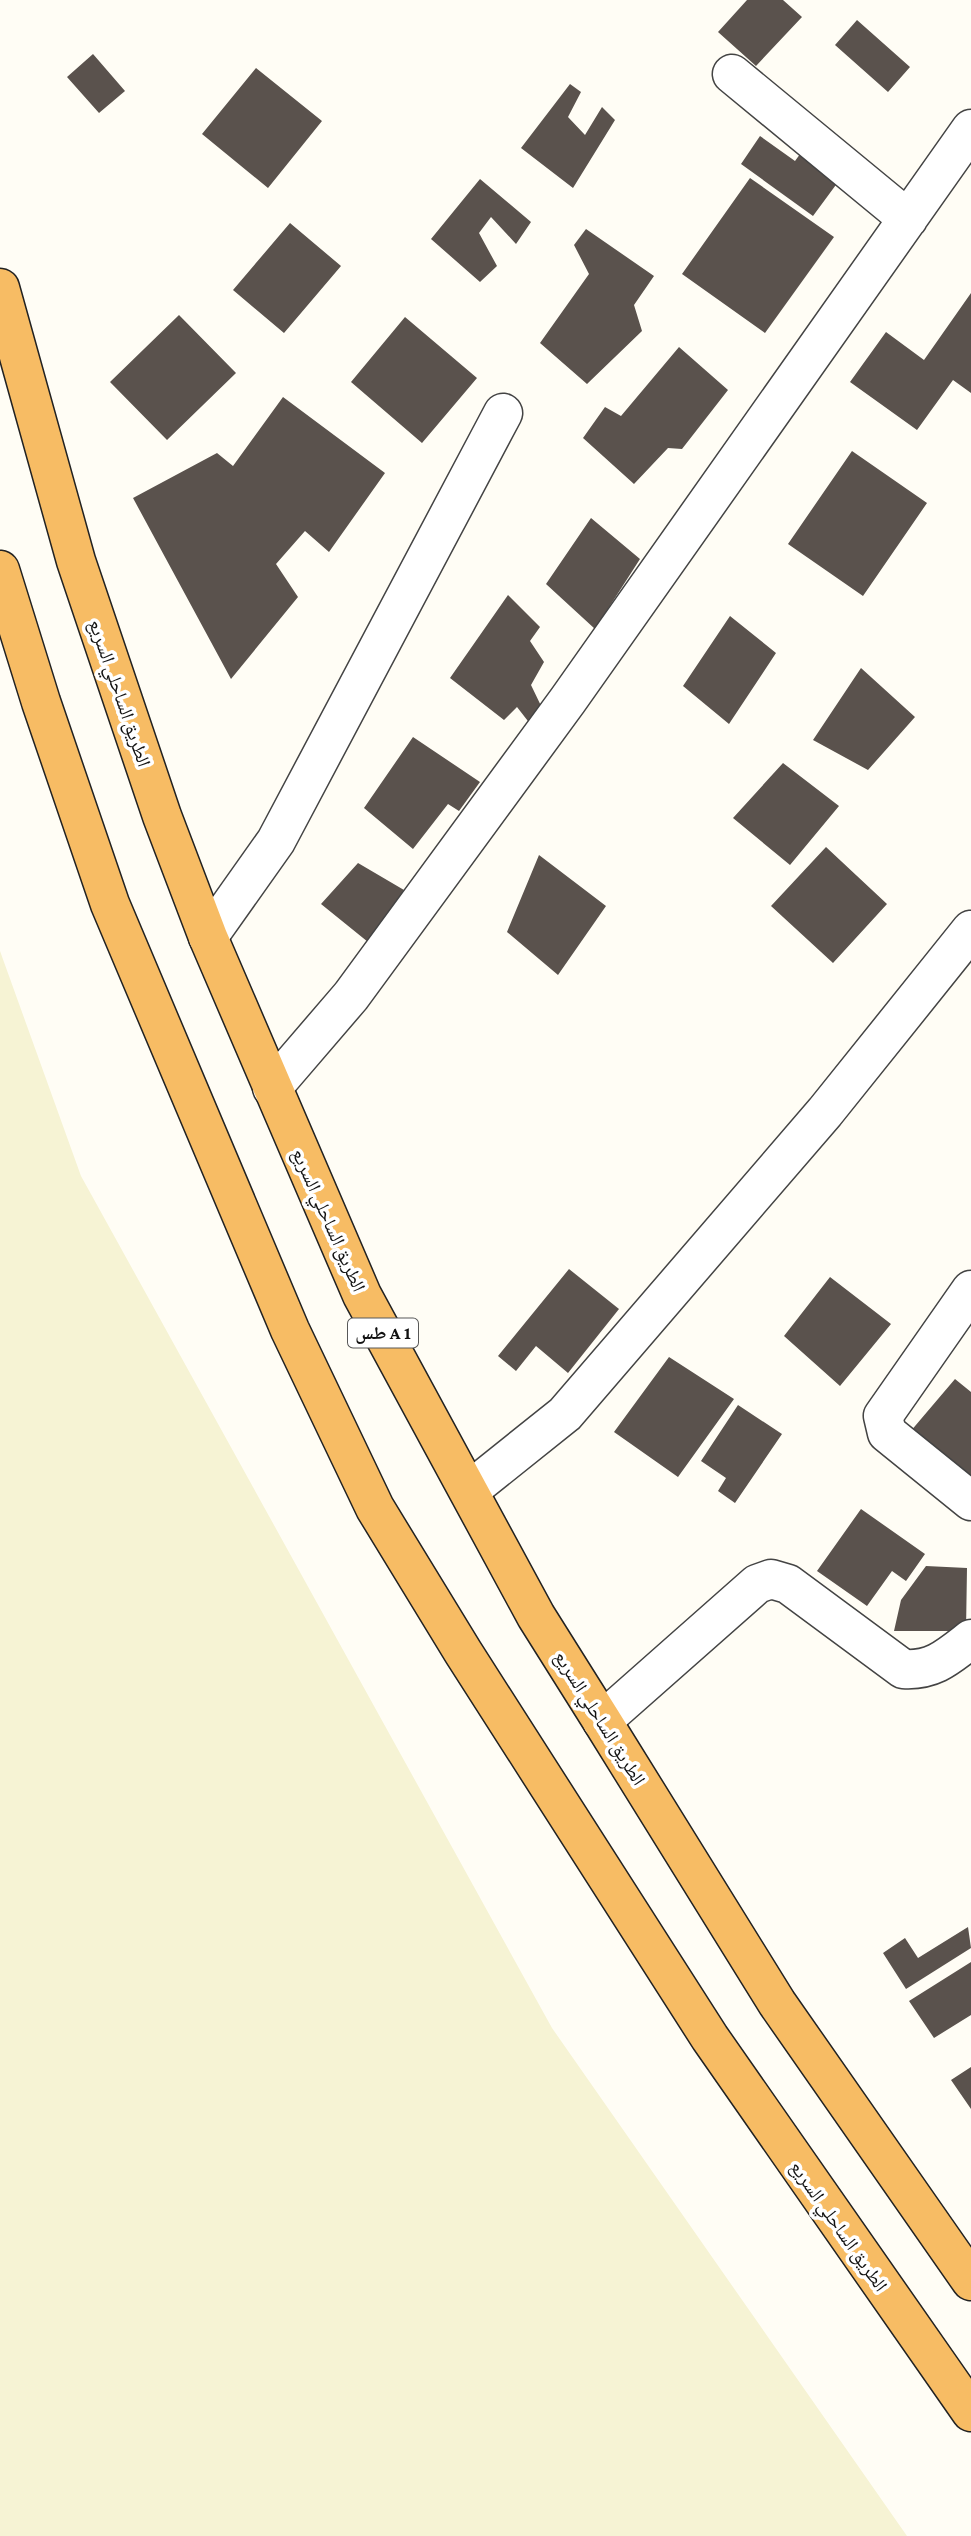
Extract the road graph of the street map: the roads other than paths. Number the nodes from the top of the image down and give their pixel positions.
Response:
1 (732, 74) dead end
2 (964, 154) edge
3 (908, 219) junction
4 (0, 288) edge
5 (503, 413) dead end
6 (0, 570) edge
7 (971, 930) edge
8 (208, 937) junction
9 (272, 1088) junction
10 (971, 1290) edge
11 (470, 1490) junction
12 (971, 1501) edge
13 (971, 1639) edge
14 (601, 1721) junction
15 (971, 2281) edge
16 (971, 2412) edge

1 - 3 street
2 - 3 street
3 - 9 street
4 - 8 highway, الطريق الساحلي السريع / طس A 1
5 - 8 street
6 - 16 highway, الطريق الساحلي السريع
7 - 11 street
8 - 9 highway, الطريق الساحلي السريع / طس A 1
9 - 11 highway, الطريق الساحلي السريع / طس A 1
10 - 12 street
11 - 14 highway, الطريق الساحلي السريع / طس A 1
13 - 14 street
14 - 15 highway, الطريق الساحلي السريع / طس A 1

